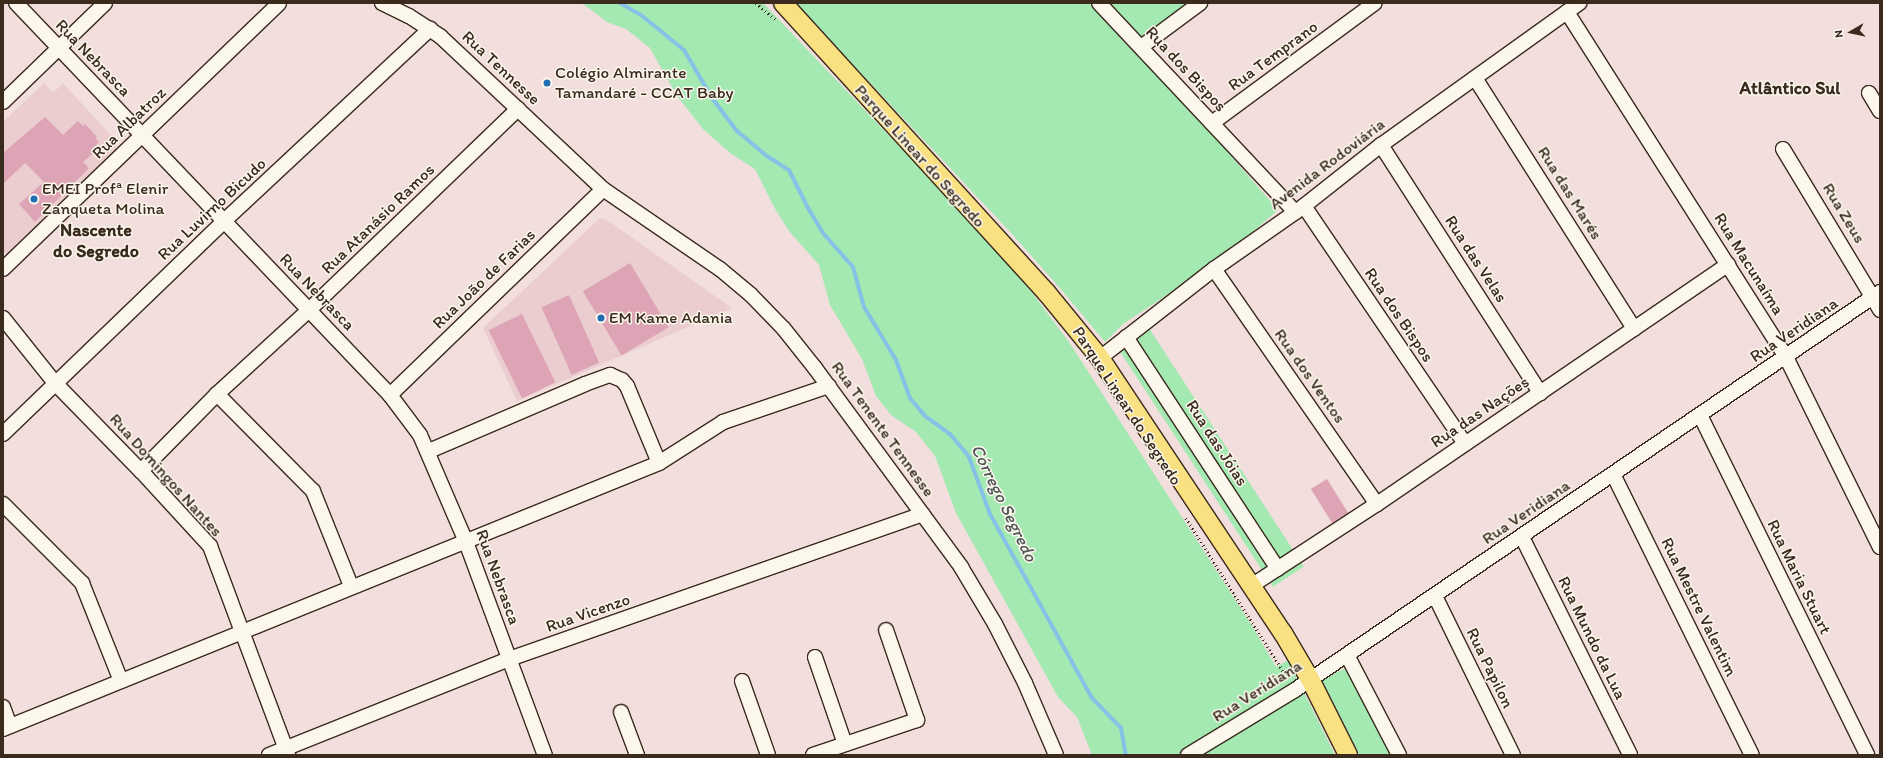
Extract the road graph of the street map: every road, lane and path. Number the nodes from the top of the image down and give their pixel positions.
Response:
1 (16, 3) edge
2 (105, 3) edge
3 (279, 3) edge
4 (382, 3) edge
5 (756, 3) edge
6 (783, 3) edge
7 (1099, 3) edge
8 (1200, 3) edge
9 (1375, 3) edge
10 (1574, 6) edge
11 (779, 24) dead end
12 (430, 29) junction
13 (1141, 47) junction
14 (59, 48) junction
15 (1475, 78) junction
16 (1869, 93) dead end
17 (3, 102) edge
18 (518, 109) junction
19 (1880, 111) edge
20 (1212, 123) junction
21 (142, 135) junction
22 (1381, 145) junction
23 (1783, 149) dead end
24 (603, 189) junction
25 (1300, 209) junction
26 (224, 221) junction
27 (1728, 265) junction
28 (3, 269) edge
29 (1214, 269) junction
30 (1877, 295) edge
31 (309, 310) junction
32 (1880, 310) edge
33 (3, 318) edge
34 (1634, 328) junction
35 (1126, 337) junction
36 (1786, 357) junction
37 (1100, 358) junction
38 (55, 383) junction
39 (829, 386) junction
40 (1540, 393) junction
41 (218, 394) junction
42 (390, 395) junction
43 (1700, 416) junction
44 (3, 434) edge
45 (1465, 444) junction
46 (429, 451) junction
47 (659, 463) junction
48 (141, 471) junction
49 (1613, 474) junction
50 (3, 504) edge
51 (1377, 504) junction
52 (922, 514) junction
53 (1184, 516) dead end
54 (1522, 537) junction
55 (466, 542) junction
56 (1880, 547) edge
57 (1278, 568) junction
58 (351, 586) junction
59 (1251, 586) junction
60 (1435, 596) junction
61 (886, 630) dead end
62 (242, 631) junction
63 (1347, 655) junction
64 (815, 657) dead end
65 (509, 659) junction
66 (1310, 679) junction
67 (121, 681) junction
68 (742, 681) dead end
69 (1295, 690) junction
70 (3, 707) edge
71 (621, 712) dead end
72 (7, 728) edge
73 (845, 744) junction
74 (287, 752) edge
75 (269, 755) edge
76 (545, 755) edge
77 (637, 755) edge
78 (768, 755) edge
79 (813, 755) edge
80 (1056, 755) edge
81 (1188, 755) edge
82 (1348, 755) edge
83 (1399, 755) edge
84 (1513, 755) edge
85 (1630, 755) edge
86 (1752, 755) edge
87 (1867, 755) edge

1 - 14 street, Rua Nebrasca
2 - 14 street
3 - 21 street, Rua Albatroz
4 - 12 street, Rua Tennesse
5 - 11 path
6 - 37 main road
7 - 13 street, Rua dos Bispos
8 - 13 street
9 - 20 street, Rua Temprano
10 - 15 street, Avenida Rodoviária
10 - 27 street, Rua Macunaíma
12 - 18 street, Rua Tennesse
12 - 26 street, Rua Luvirno Bicudo
13 - 20 street, Rua dos Bispos
14 - 17 street
14 - 21 street, Rua Nebrasca
15 - 22 street, Avenida Rodoviária
15 - 34 street, Rua das Marés
16 - 19 street
18 - 24 street, Rua Tennesse
18 - 31 street, Rua Atanásio Ramos
20 - 25 street, Rua dos Bispos
21 - 26 street, Rua Nebrasca
21 - 28 street, Rua Albatroz
22 - 25 street, Avenida Rodoviária
22 - 40 street, Rua das Velas
23 - 30 street, Rua Zeus
24 - 39 street, Rua Tenente Tennesse
24 - 42 street, Rua João de Farias
25 - 29 street, Avenida Rodoviária
25 - 45 street, Rua dos Bispos
26 - 31 street, Rua Nebrasca
26 - 38 street, Rua Luvirno Bicudo
27 - 34 street, Rua das Nações
27 - 36 street, Rua Macunaíma
29 - 35 street, Avenida Rodoviária
29 - 51 street, Rua dos Ventos
30 - 32 street, Rua Zeus
30 - 36 street, Rua Veridiana
31 - 41 street, Rua Atanásio Ramos
31 - 42 street, Rua Nebrasca
33 - 38 street, Rua Domingos Nantes
34 - 40 street, Rua das Nações
35 - 37 street, Avenida Rodoviária
35 - 57 street, Rua das Jóias
36 - 43 street, Rua Veridiana
36 - 56 street, Rua Macunaíma
37 - 59 main road
38 - 44 street, Rua Luvirno Bicudo
38 - 48 street, Rua Domingos Nantes
39 - 47 street
39 - 52 street, Rua Tenente Tennesse
40 - 45 street, Rua das Nações
41 - 48 street, Rua Atanásio Ramos
41 - 58 street
42 - 46 street, Rua Nebrasca
43 - 49 street, Rua Veridiana
43 - 87 street, Rua Maria Stuart
45 - 51 street, Rua das Nações
46 - 47 street
46 - 55 street, Rua Nebrasca
47 - 55 street
48 - 62 street, Rua Domingos Nantes
49 - 54 street, Rua Veridiana
49 - 86 street, Rua Mestre Valentim
50 - 67 street
51 - 57 street, Rua das Nações
52 - 65 street, Rua Vicenzo
52 - 80 street, Rua Tenente Tennesse
53 - 69 path
54 - 60 street, Rua Veridiana
54 - 85 street, Rua Mundo da Lua
55 - 58 street
55 - 65 street, Rua Nebrasca
57 - 59 street, Rua das Nações
58 - 62 street
59 - 66 main road
60 - 63 street, Rua Veridiana
60 - 84 street, Rua Papilon
61 - 73 street
62 - 67 street
62 - 74 street, Rua Domingos Nantes
63 - 66 street, Rua Veridiana
63 - 83 street
64 - 73 street
65 - 74 street, Rua Vicenzo
65 - 76 street, Rua Nebrasca
66 - 69 street, Rua Veridiana
66 - 82 main road
67 - 72 street
68 - 78 street
69 - 81 street, Rua Veridiana
70 - 72 street
71 - 77 street
73 - 79 street
74 - 75 street, Rua Vicenzo

